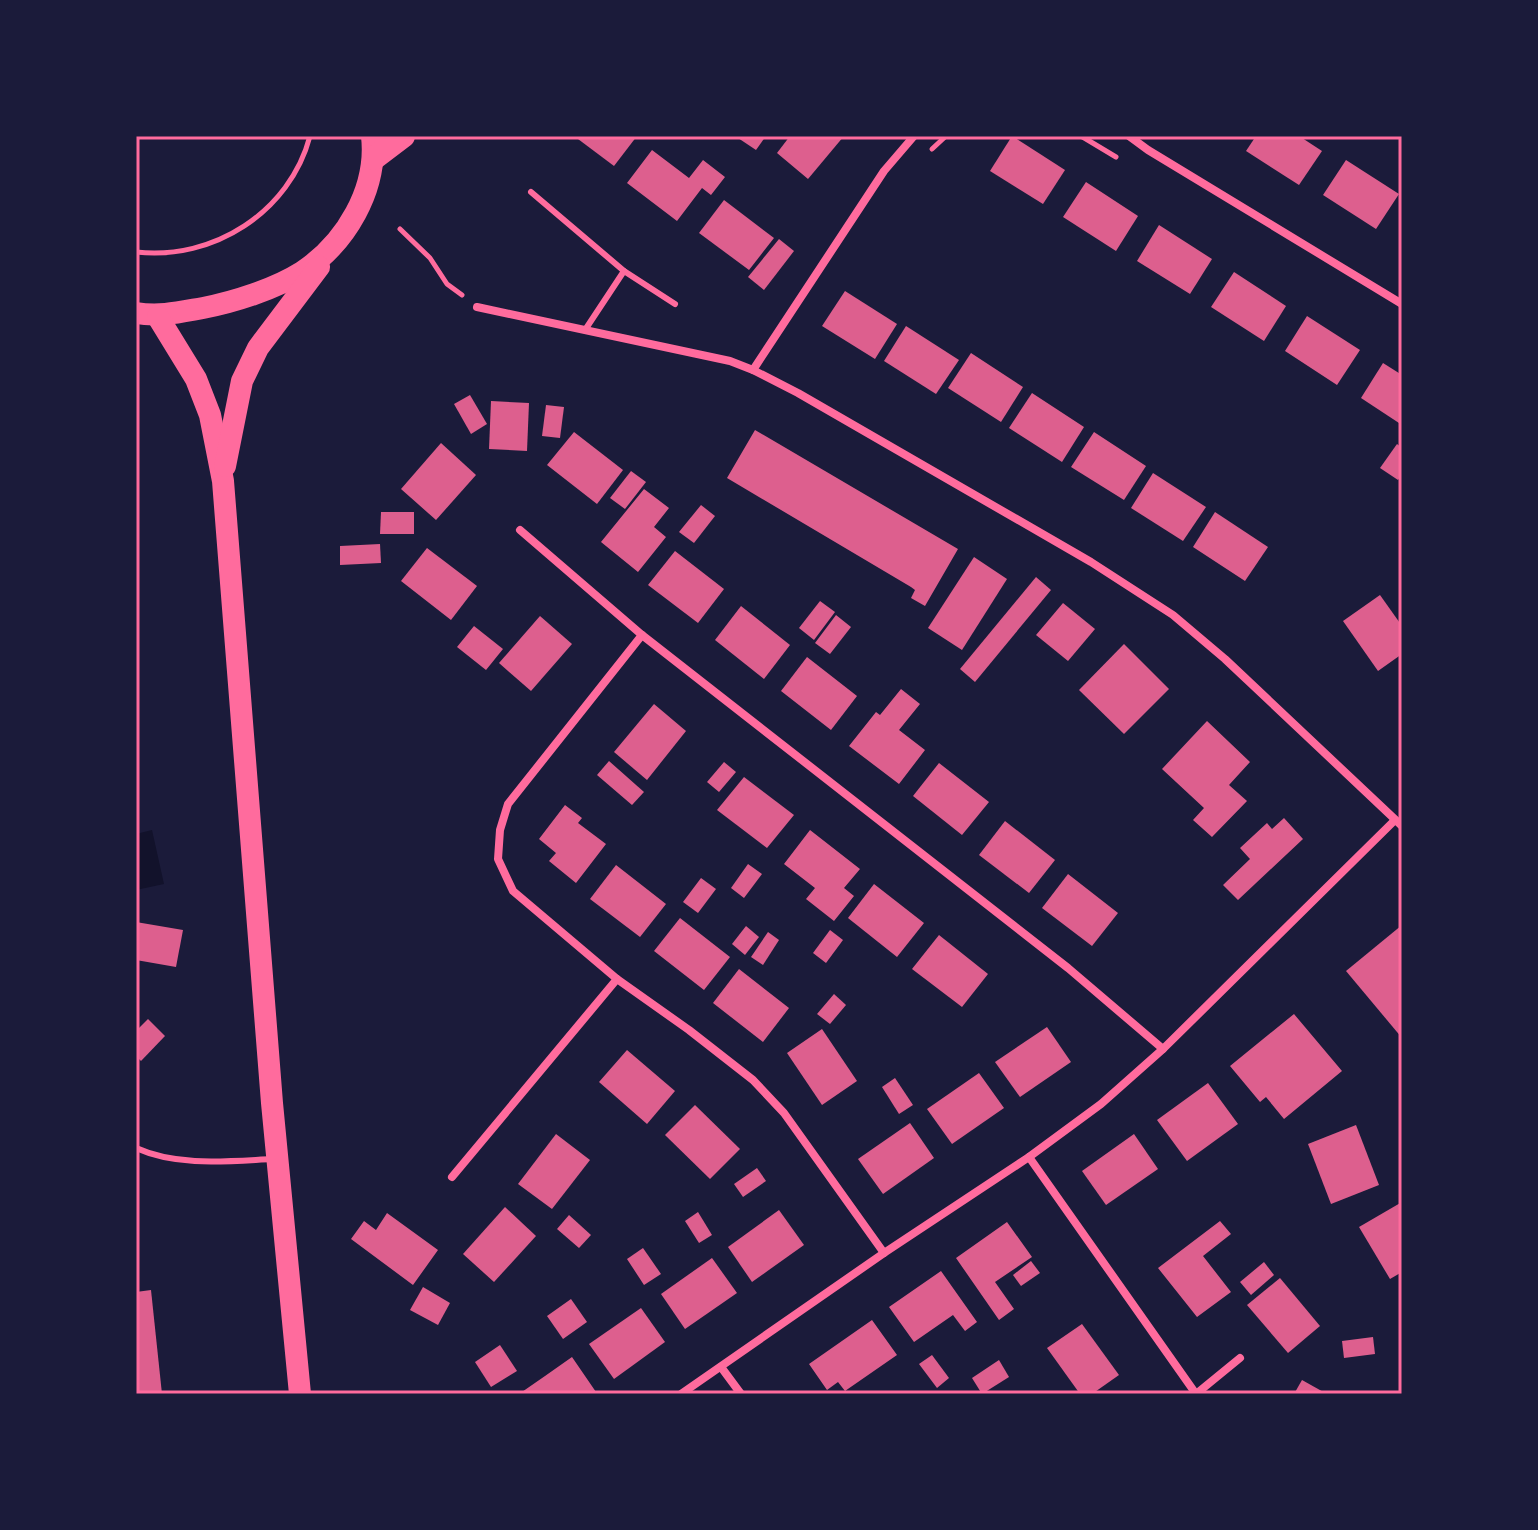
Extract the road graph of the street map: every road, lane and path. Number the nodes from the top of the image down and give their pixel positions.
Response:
1 (310, 136) edge
2 (403, 136) edge
3 (914, 136) edge
4 (946, 136) edge
5 (1129, 136) edge
6 (373, 147) edge
7 (928, 153) dead end
8 (531, 192) dead end
9 (400, 229) dead end
10 (342, 237) junction
11 (136, 252) edge
12 (624, 271) junction
13 (675, 304) dead end
14 (1402, 304) edge
15 (477, 307) joint
16 (147, 315) edge
17 (585, 330) junction
18 (753, 370) junction
19 (223, 481) junction
20 (520, 530) dead end
21 (642, 635) junction
22 (1399, 823) edge
23 (617, 979) junction
24 (1163, 1049) junction
25 (136, 1148) edge
26 (1029, 1157) junction
27 (277, 1159) junction
28 (452, 1177) dead end
29 (884, 1253) junction
30 (1240, 1358) dead end
31 (721, 1367) junction
32 (300, 1394) edge
33 (681, 1394) edge
34 (741, 1394) edge
35 (1196, 1394) edge

1 - 11 path
2 - 6 highway
3 - 18 street
4 - 7 path
5 - 14 street
6 - 10 highway
8 - 12 lane
9 - 15 path
10 - 16 highway
10 - 19 highway
12 - 13 lane
12 - 17 lane
15 - 17 street
16 - 19 highway
17 - 18 street
18 - 22 street
19 - 27 highway
20 - 21 street
21 - 23 street
21 - 24 street
22 - 24 street
23 - 28 street
23 - 29 street
24 - 26 street
25 - 27 lane
26 - 29 street
26 - 35 street
27 - 32 highway
29 - 31 street
30 - 35 street
31 - 33 street
31 - 34 street

